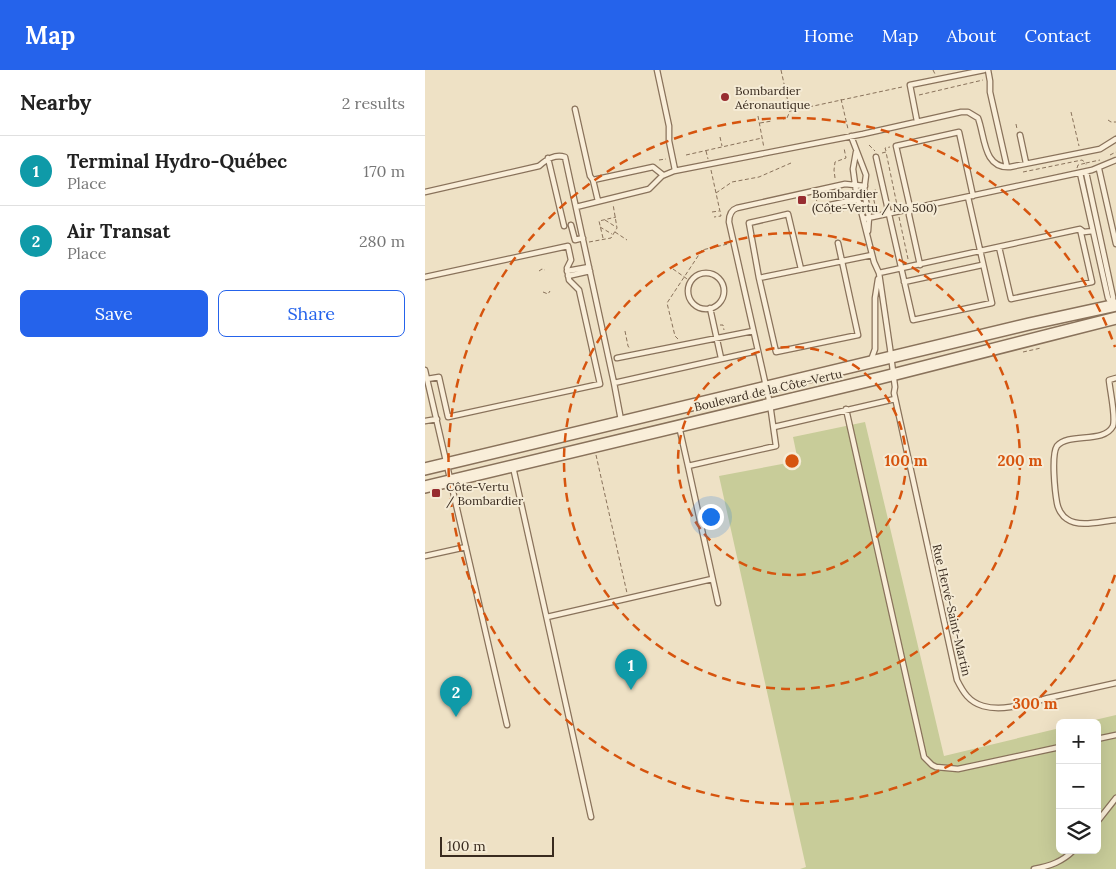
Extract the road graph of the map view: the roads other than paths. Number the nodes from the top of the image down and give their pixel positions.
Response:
1 (657, 70) edge
2 (984, 70) edge
3 (988, 70) edge
4 (575, 109) dead end
5 (917, 121) junction
6 (1020, 135) dead end
7 (851, 136) junction
8 (1116, 139) edge
9 (856, 152) junction
10 (878, 154) road end
11 (548, 158) junction
12 (1116, 160) edge
13 (1026, 163) junction
14 (1007, 167) junction
15 (1099, 168) junction
16 (675, 170) junction
17 (1083, 172) junction
18 (663, 175) junction
19 (593, 180) junction
20 (856, 185) junction
21 (865, 186) junction
22 (425, 192) edge
23 (970, 196) junction
24 (866, 200) junction
25 (598, 201) junction
26 (859, 202) junction
27 (576, 207) junction
28 (831, 208) dead end
29 (909, 209) junction
30 (888, 214) junction
31 (869, 217) junction
32 (863, 219) junction
33 (571, 225) dead end
34 (564, 226) dead end
35 (1080, 230) junction
36 (1093, 231) junction
37 (868, 233) junction
38 (583, 238) junction
39 (839, 243) dead end
40 (1116, 244) edge
41 (999, 247) junction
42 (979, 252) junction
43 (873, 255) junction
44 (842, 260) junction
45 (920, 264) junction
46 (983, 265) junction
47 (590, 269) junction
48 (801, 269) junction
49 (900, 269) junction
50 (879, 272) junction
51 (568, 273) junction
52 (425, 277) edge
53 (759, 278) junction
54 (903, 282) junction
55 (1114, 305) edge
56 (710, 308) junction
57 (1116, 320) edge
58 (753, 330) junction
59 (717, 338) junction
60 (757, 351) junction
61 (891, 357) junction
62 (617, 358) dead end
63 (721, 358) junction
64 (870, 362) junction
65 (425, 370) edge
66 (893, 374) junction
67 (1116, 378) edge
68 (427, 379) junction
69 (614, 383) junction
70 (765, 387) junction
71 (895, 399) junction
72 (770, 404) junction
73 (846, 409) junction
74 (437, 419) junction
75 (425, 421) edge
76 (621, 422) junction
77 (679, 426) junction
78 (774, 427) junction
79 (448, 463) junction
80 (512, 465) junction
81 (688, 466) junction
82 (425, 469) edge
83 (451, 480) junction
84 (425, 487) edge
85 (1116, 520) edge
86 (466, 547) junction
87 (425, 556) edge
88 (713, 579) junction
89 (718, 603) dead end
90 (547, 617) junction
91 (1116, 683) edge
92 (507, 725) dead end
93 (1116, 735) edge
94 (1101, 738) edge
95 (1056, 748) edge
96 (1116, 798) edge
97 (591, 817) dead end
98 (1101, 817) edge
99 (1070, 854) edge
100 (1034, 869) edge

1 - 16 lane
2 - 5 lane
3 - 14 lane
4 - 19 lane
5 - 7 lane
5 - 14 lane
6 - 13 lane
7 - 9 lane
7 - 16 lane
8 - 13 lane
9 - 20 lane
9 - 21 lane
10 - 30 lane
11 - 22 lane
11 - 27 lane
11 - 34 lane
12 - 15 lane
13 - 14 lane
15 - 17 lane
15 - 40 lane
16 - 18 lane
17 - 23 lane
17 - 36 lane
17 - 55 lane
18 - 19 lane
18 - 25 lane
19 - 25 lane
20 - 21 lane
20 - 26 lane
20 - 58 lane
21 - 24 lane
23 - 29 lane
23 - 29 lane
23 - 42 lane
24 - 26 lane
24 - 31 lane
25 - 27 lane
26 - 28 lane
26 - 32 lane
27 - 38 lane
29 - 30 lane
29 - 45 lane
30 - 31 lane
30 - 49 lane
31 - 32 lane
31 - 37 lane
32 - 37 lane
33 - 38 lane
35 - 36 lane
35 - 41 lane
35 - 41 lane
36 - 55 lane
37 - 43 lane, Rue Hervé-Saint-Martin
38 - 47 lane
39 - 44 lane
41 - 42 lane
42 - 45 lane
42 - 46 lane
43 - 44 lane
43 - 50 lane, Rue Hervé-Saint-Martin
44 - 48 lane
44 - 53 lane
45 - 49 lane
46 - 54 lane
46 - 54 lane
47 - 51 lane
47 - 69 lane
48 - 53 lane
48 - 53 lane
49 - 50 lane
49 - 54 lane
50 - 61 lane, Rue Hervé-Saint-Martin
50 - 64 lane
51 - 52 lane
51 - 68 lane
55 - 57 lane
55 - 61 street, Boulevard de la Côte-Vertu
56 - 56 lane
56 - 59 lane
57 - 66 street, Boulevard de la Côte-Vertu
58 - 59 lane
58 - 60 lane
59 - 62 lane
59 - 63 lane
60 - 63 lane
60 - 70 lane
61 - 64 street, Boulevard de la Côte-Vertu
61 - 66 lane, Rue Hervé-Saint-Martin
63 - 69 lane
64 - 70 street, Boulevard de la Côte-Vertu
65 - 68 lane
66 - 71 lane, Rue Hervé-Saint-Martin
66 - 72 street, Boulevard de la Côte-Vertu
67 - 85 lane
68 - 74 lane
69 - 76 lane
70 - 72 lane
70 - 76 street, Boulevard de la Côte-Vertu
71 - 73 lane
71 - 91 lane, Rue Hervé-Saint-Martin
72 - 77 street, Boulevard de la Côte-Vertu
72 - 78 lane
73 - 78 lane
73 - 95 lane
74 - 75 lane
74 - 79 lane
76 - 79 street, Boulevard de la Côte-Vertu
77 - 80 street, Boulevard de la Côte-Vertu
77 - 81 lane
78 - 81 lane
79 - 82 street, Boulevard de la Côte-Vertu
79 - 83 lane
80 - 83 street, Boulevard de la Côte-Vertu
80 - 90 lane
81 - 88 lane
83 - 84 street, Boulevard de la Côte-Vertu
83 - 86 lane
86 - 87 lane
86 - 92 lane
88 - 89 lane
88 - 90 lane
90 - 97 lane
93 - 94 lane
96 - 98 lane
99 - 100 lane

